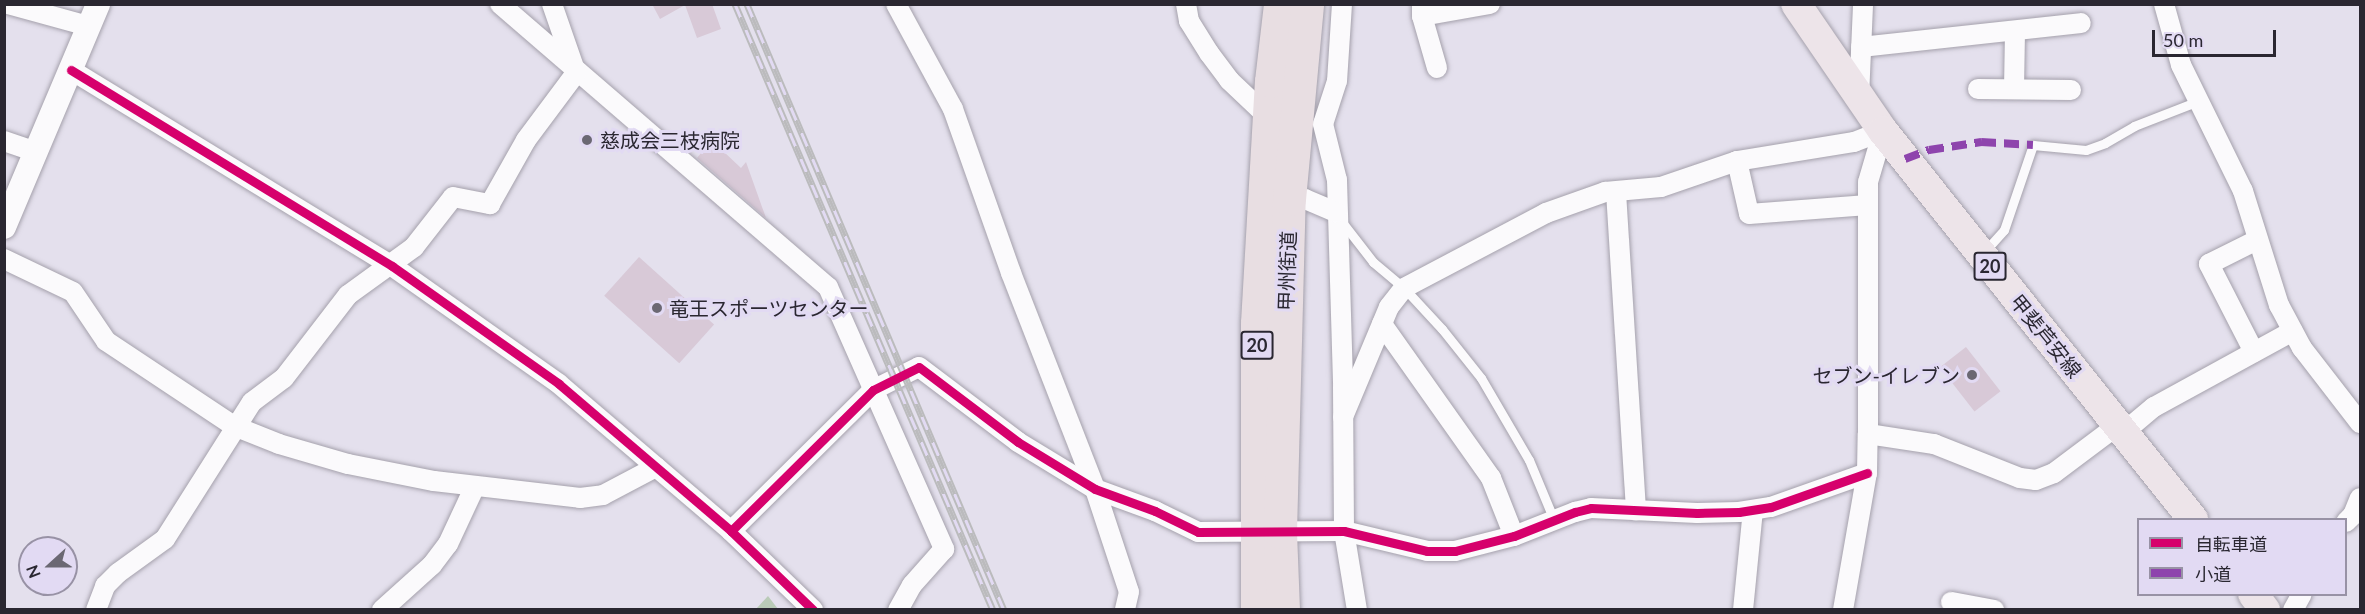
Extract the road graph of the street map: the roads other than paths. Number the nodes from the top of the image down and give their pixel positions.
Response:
1 (8, 4) edge
2 (500, 4) edge
3 (552, 4) edge
4 (896, 4) edge
5 (1186, 4) edge
6 (1263, 4) edge
7 (1280, 4) edge
8 (1307, 4) edge
9 (1321, 4) edge
10 (1342, 4) edge
11 (1490, 4) edge
12 (1796, 4) edge
13 (1863, 4) edge
14 (2164, 4) edge
15 (1422, 10) edge
16 (93, 15) edge
17 (2081, 23) dead end
18 (2015, 32) junction
19 (1861, 47) junction
20 (1437, 68) dead end
21 (71, 70) junction
22 (576, 73) junction
23 (1271, 81) junction
24 (1978, 89) dead end
25 (2014, 89) junction
26 (2071, 90) dead end
27 (1859, 97) junction
28 (2198, 101) junction
29 (1282, 126) junction
30 (1883, 131) junction
31 (4, 141) edge
32 (36, 152) junction
33 (1737, 161) junction
34 (1616, 192) junction
35 (1289, 199) junction
36 (1868, 205) junction
37 (1336, 212) junction
38 (4, 227) edge
39 (2257, 240) junction
40 (1981, 255) junction
41 (4, 259) edge
42 (392, 266) junction
43 (1404, 288) junction
44 (1382, 324) junction
45 (2293, 331) junction
46 (2254, 352) junction
47 (873, 390) junction
48 (1343, 417) junction
49 (2361, 423) edge
50 (234, 426) junction
51 (2121, 428) junction
52 (1868, 434) junction
53 (656, 467) junction
54 (1867, 473) junction
55 (475, 486) junction
56 (1095, 489) junction
57 (2361, 498) edge
58 (1636, 510) junction
59 (1753, 510) junction
60 (2192, 518) edge
61 (1554, 520) junction
62 (2347, 521) edge
63 (731, 531) junction
64 (1344, 531) junction
65 (1268, 533) junction
66 (1515, 536) junction
67 (2255, 596) edge
68 (2301, 596) edge
69 (1951, 602) dead end
70 (96, 609) edge
71 (382, 609) edge
72 (813, 609) edge
73 (898, 609) edge
74 (1125, 609) edge
75 (1257, 609) edge
76 (1283, 609) edge
77 (1357, 609) edge
78 (1743, 609) edge
79 (1843, 609) edge
80 (1994, 609) edge
81 (2265, 609) edge
82 (2293, 609) edge

1 - 16 street
2 - 22 street
3 - 22 street
4 - 56 street
5 - 29 street
6 - 23 highway, 甲州街道 / 20
7 - 23 highway, 甲州街道 / 20
8 - 29 highway, 甲州街道 / 20
9 - 29 highway, 20
10 - 37 street
11 - 15 street
12 - 27 main road, 甲斐芦安線 / 20
13 - 19 street
14 - 28 street
15 - 20 street
16 - 21 street
17 - 18 street
18 - 19 street
18 - 25 street
19 - 27 street
21 - 32 street
21 - 42 street
22 - 42 street
22 - 47 street
23 - 29 highway, 甲州街道 / 20
24 - 25 street
25 - 26 street
27 - 30 main road, 甲斐芦安線 / 20
28 - 39 street
28 - 40 lane
29 - 35 highway, 甲州街道 / 20
29 - 65 highway, 甲州街道 / 20
30 - 33 street
30 - 36 street
30 - 40 main road, 甲斐芦安線 / 20
31 - 32 street
32 - 38 street
33 - 34 street
33 - 36 street
34 - 43 street
34 - 58 street
35 - 37 street
35 - 65 highway, 甲州街道 / 20
36 - 52 street
37 - 43 lane
37 - 48 street
39 - 45 street
39 - 46 street
40 - 51 main road, 甲斐芦安線 / 20
41 - 50 street
42 - 50 street
42 - 53 street
43 - 44 street
43 - 61 lane
44 - 48 street
44 - 66 street
45 - 46 street
45 - 49 street
46 - 51 street
47 - 56 street
47 - 63 street
47 - 73 street
48 - 64 street
50 - 55 street
50 - 70 street
51 - 52 street
51 - 60 main road, 甲斐芦安線 / 20
52 - 54 street
53 - 55 street
53 - 63 street
54 - 59 street
54 - 79 street
55 - 71 street
56 - 65 street
56 - 74 street
57 - 62 street
58 - 59 street
58 - 61 street
59 - 78 street
61 - 66 street
63 - 72 street
64 - 65 street
64 - 66 street
64 - 77 street
65 - 75 highway, 甲州街道 / 20
65 - 76 highway, 甲州街道 / 20
67 - 81 main road
68 - 82 street
69 - 80 street

